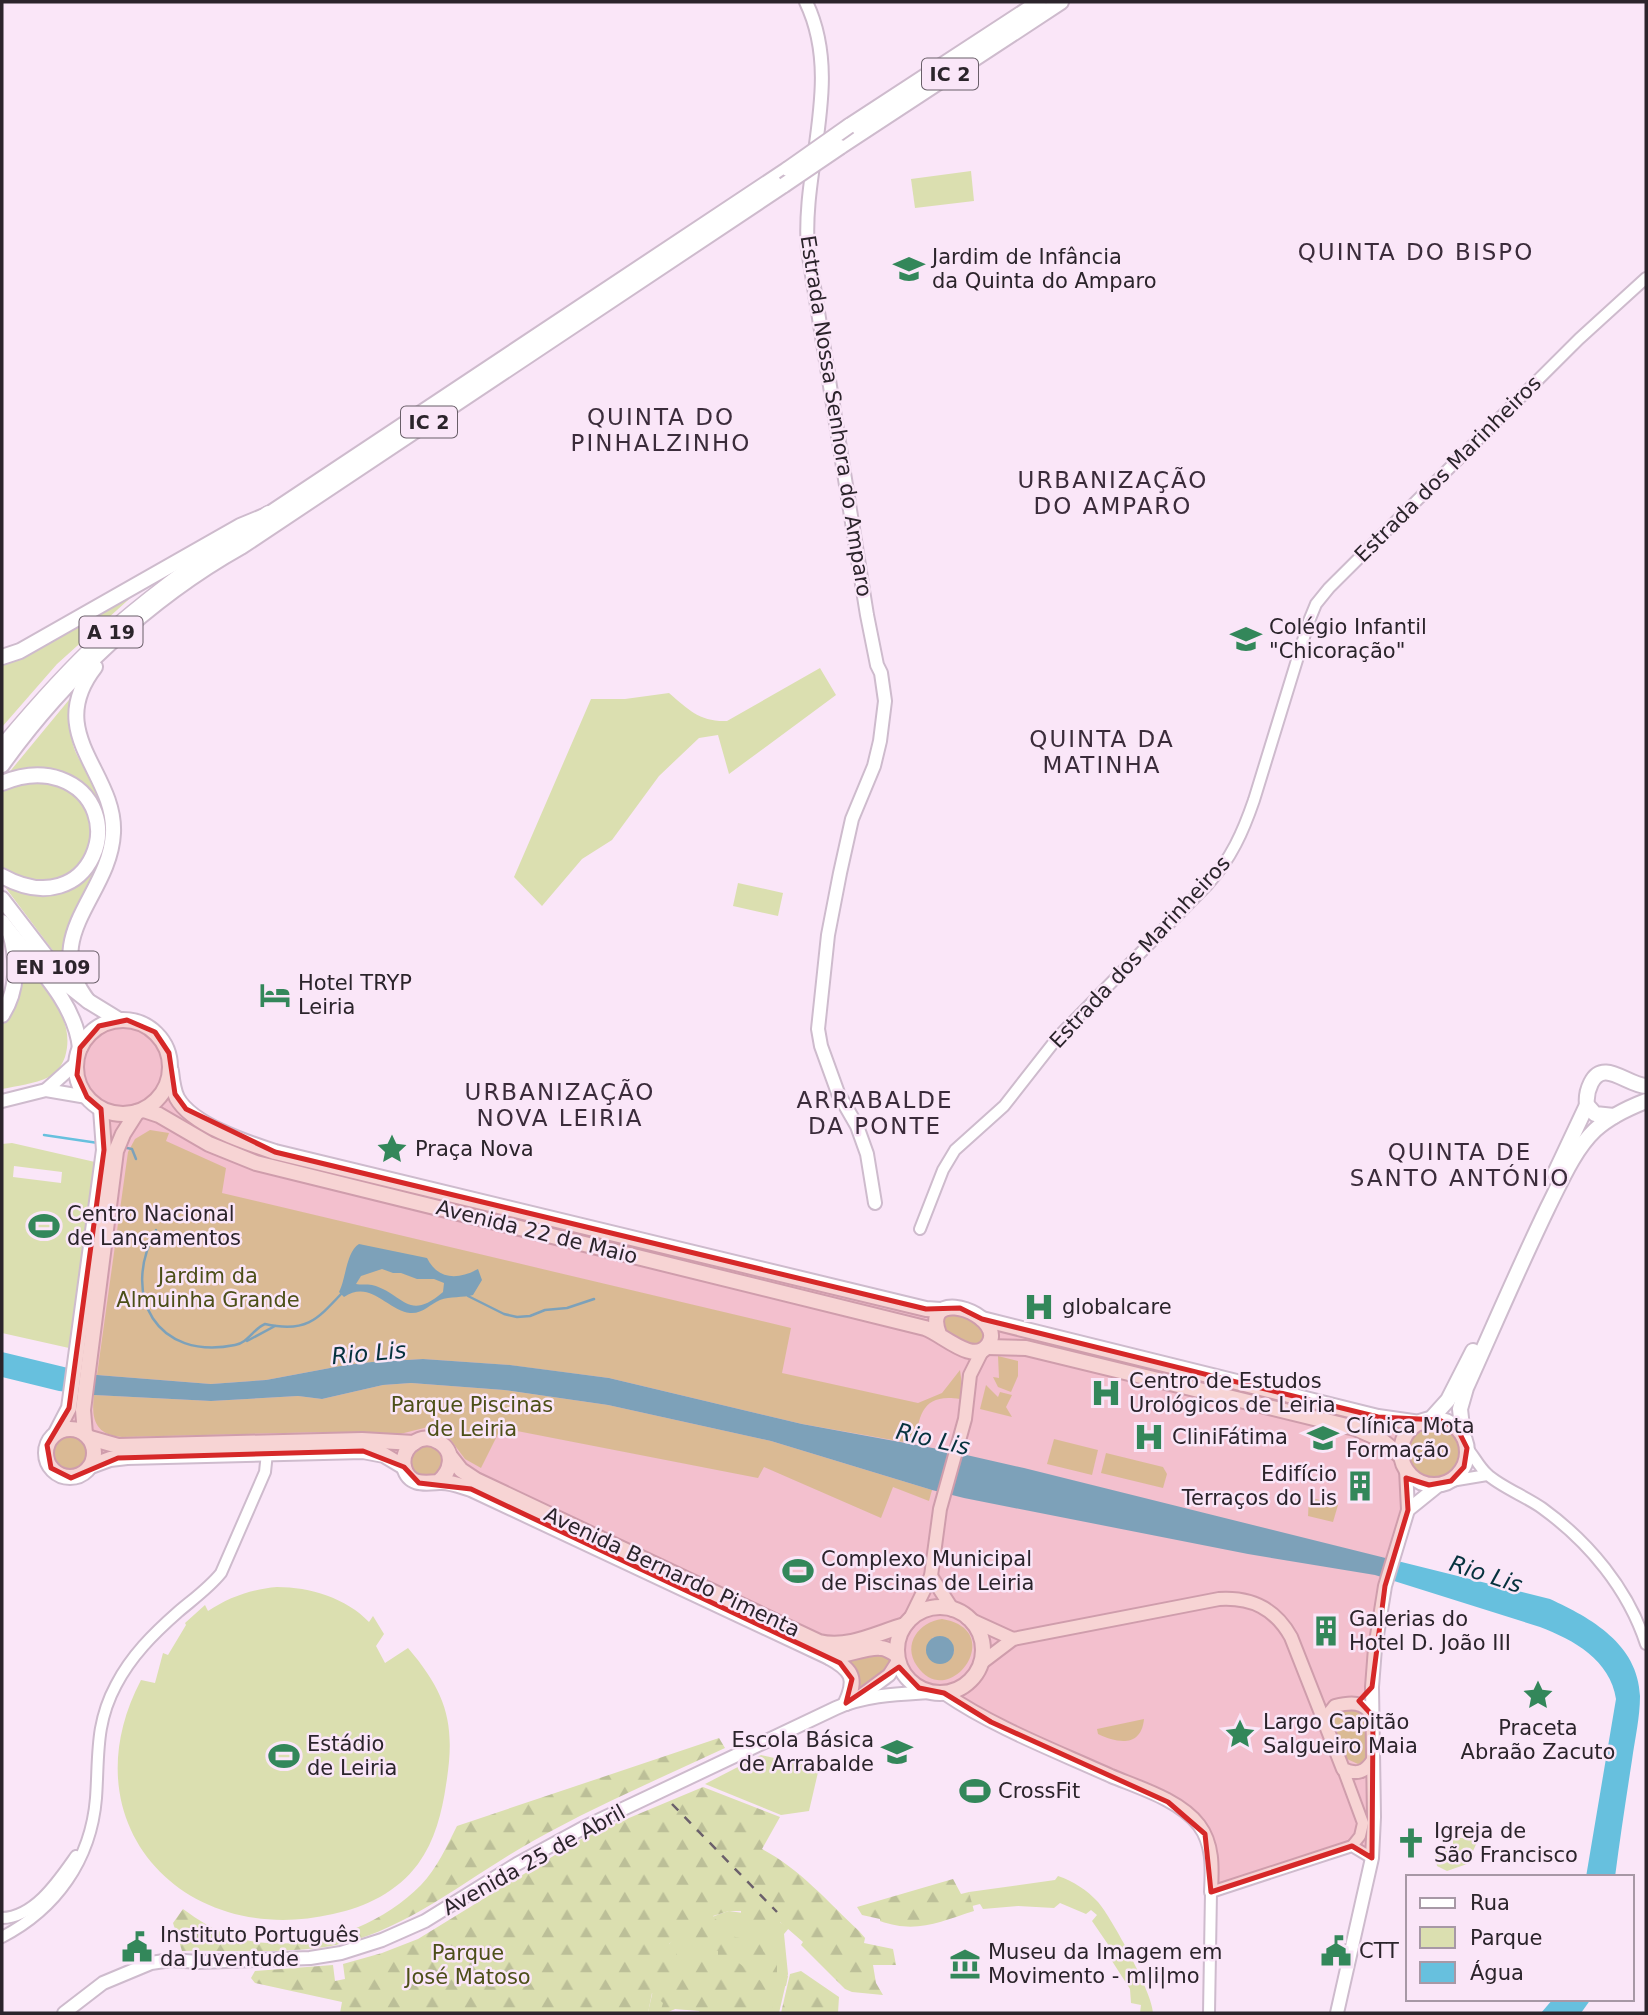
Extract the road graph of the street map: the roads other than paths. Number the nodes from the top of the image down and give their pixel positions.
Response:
1 (806, 2) edge
2 (1039, 2) edge
3 (1061, 2) edge
4 (1646, 278) edge
5 (269, 514) junction
6 (241, 547) junction
7 (2, 657) edge
8 (2, 748) edge
9 (2, 765) edge
10 (2, 783) edge
11 (2, 876) edge
12 (2, 899) edge
13 (6, 928) edge
14 (88, 1001) junction
15 (2, 1015) edge
16 (120, 1020) junction
17 (78, 1056) junction
18 (170, 1071) junction
19 (1646, 1086) edge
20 (46, 1090) junction
21 (87, 1097) junction
22 (2, 1101) edge
23 (1646, 1101) edge
24 (1587, 1105) junction
25 (101, 1109) junction
26 (140, 1111) junction
27 (1614, 1116) junction
28 (875, 1203) dead end
29 (920, 1229) dead end
30 (941, 1310) junction
31 (982, 1319) junction
32 (939, 1334) junction
33 (959, 1348) junction
34 (984, 1349) junction
35 (970, 1375) junction
36 (1425, 1421) junction
37 (56, 1433) junction
38 (88, 1436) junction
39 (1465, 1442) junction
40 (414, 1443) junction
41 (267, 1453) junction
42 (450, 1456) junction
43 (1404, 1463) junction
44 (91, 1466) junction
45 (404, 1467) junction
46 (1487, 1475) junction
47 (438, 1482) junction
48 (1445, 1483) junction
49 (1408, 1510) junction
50 (931, 1576) junction
51 (953, 1610) junction
52 (967, 1618) junction
53 (907, 1623) junction
54 (1013, 1639) junction
55 (1646, 1644) edge
56 (829, 1657) junction
57 (898, 1658) junction
58 (980, 1664) junction
59 (1372, 1687) junction
60 (937, 1692) junction
61 (1314, 1696) junction
62 (850, 1702) junction
63 (1357, 1703) junction
64 (1335, 1706) junction
65 (1373, 1716) junction
66 (1323, 1721) junction
67 (1373, 1760) junction
68 (1342, 1769) junction
69 (88, 1839) junction
70 (1352, 1846) junction
71 (1372, 1858) junction
72 (49, 1885) junction
73 (1210, 1892) junction
74 (43, 1910) junction
75 (2, 1918) edge
76 (2, 1925) edge
77 (2, 1934) edge
78 (96, 1991) junction
79 (64, 2013) edge
80 (75, 2013) edge
81 (1209, 2013) edge
82 (1337, 2013) edge

1 - 28 main road, Estrada Nossa Senhora do Amparo
2 - 5 main road, IC 2, bridge
3 - 6 main road, IC 2, bridge
4 - 29 street, Estrada dos Marinheiros
5 - 7 main road
5 - 8 highway, A 19
6 - 9 main road, IC 2
6 - 14 main road
10 - 11 main road
12 - 14 main road, EN 109
13 - 15 main road
13 - 17 main road, EN 109
14 - 16 main road, EN 109
16 - 17 main road
16 - 18 main road
17 - 20 main road
17 - 21 main road
18 - 26 main road
18 - 30 main road, Avenida 22 de Maio
19 - 24 main road
20 - 21 main road
20 - 22 main road
21 - 25 main road
23 - 27 main road
24 - 27 main road
24 - 36 main road
25 - 26 main road
25 - 37 main road
26 - 32 main road, Avenida 22 de Maio
26 - 38 main road
27 - 39 main road
30 - 31 main road
30 - 32 main road
31 - 34 main road
31 - 36 main road
32 - 33 main road
33 - 34 main road
33 - 35 main road
34 - 35 main road
34 - 43 main road
35 - 50 main road
36 - 39 main road
36 - 43 main road
37 - 38 main road
37 - 44 main road
38 - 40 main road, Avenida Bernardo Pimenta
38 - 44 main road
39 - 46 street
39 - 48 main road
40 - 42 main road, Avenida Bernardo Pimenta
40 - 45 main road
41 - 44 main road, Avenida Bernardo Pimenta
41 - 45 main road, Avenida Bernardo Pimenta
41 - 69 street
42 - 47 main road
42 - 53 main road, Avenida Bernardo Pimenta
43 - 48 main road
43 - 49 main road
45 - 47 main road, Avenida Bernardo Pimenta
46 - 48 street
46 - 55 street
47 - 56 main road, Avenida Bernardo Pimenta
48 - 49 main road
49 - 59 main road
50 - 51 main road
50 - 53 main road
51 - 52 main road
51 - 53 main road
52 - 54 main road
52 - 58 main road
53 - 57 main road
54 - 58 main road
54 - 61 main road
56 - 57 main road
56 - 62 main road
57 - 60 main road
57 - 62 main road, Avenida 25 de Abril
58 - 60 main road
59 - 63 main road
59 - 65 main road
60 - 62 main road, Avenida 25 de Abril
60 - 73 main road
61 - 64 main road
61 - 66 main road
62 - 78 main road, Avenida 25 de Abril
63 - 64 main road
63 - 65 main road
64 - 66 main road
65 - 67 main road
66 - 68 main road
67 - 68 main road
67 - 71 main road
68 - 70 street
69 - 72 street
69 - 74 street
70 - 71 street
70 - 73 street
71 - 82 main road
72 - 74 street
72 - 75 street
73 - 81 street
74 - 77 street
76 - 77 street
78 - 79 main road, Avenida 25 de Abril
78 - 80 main road, Avenida 25 de Abril

